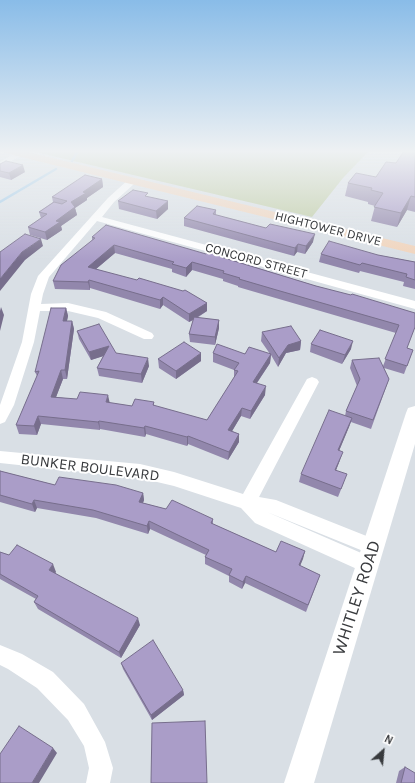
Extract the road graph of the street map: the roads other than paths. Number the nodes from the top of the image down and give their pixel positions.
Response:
1 (125, 188) edge
2 (159, 188) edge
3 (96, 218) junction
4 (415, 250) edge
5 (415, 304) edge
6 (34, 308) junction
7 (148, 336) dead end
8 (312, 382) dead end
9 (415, 413) edge
10 (0, 418) edge
11 (0, 457) edge
12 (247, 503) junction
13 (371, 556) junction
14 (0, 655) edge
15 (98, 783) edge
16 (299, 783) edge

1 - 3 street
2 - 4 main road, HIGHTOWER DRIVE
3 - 5 street, CONCORD STREET
3 - 6 street
6 - 7 street
6 - 10 street
8 - 12 street
9 - 13 street, WHITLEY ROAD
11 - 12 street, BUNKER BOULEVARD
12 - 13 street, BUNKER BOULEVARD
13 - 16 street, WHITLEY ROAD
14 - 15 street

